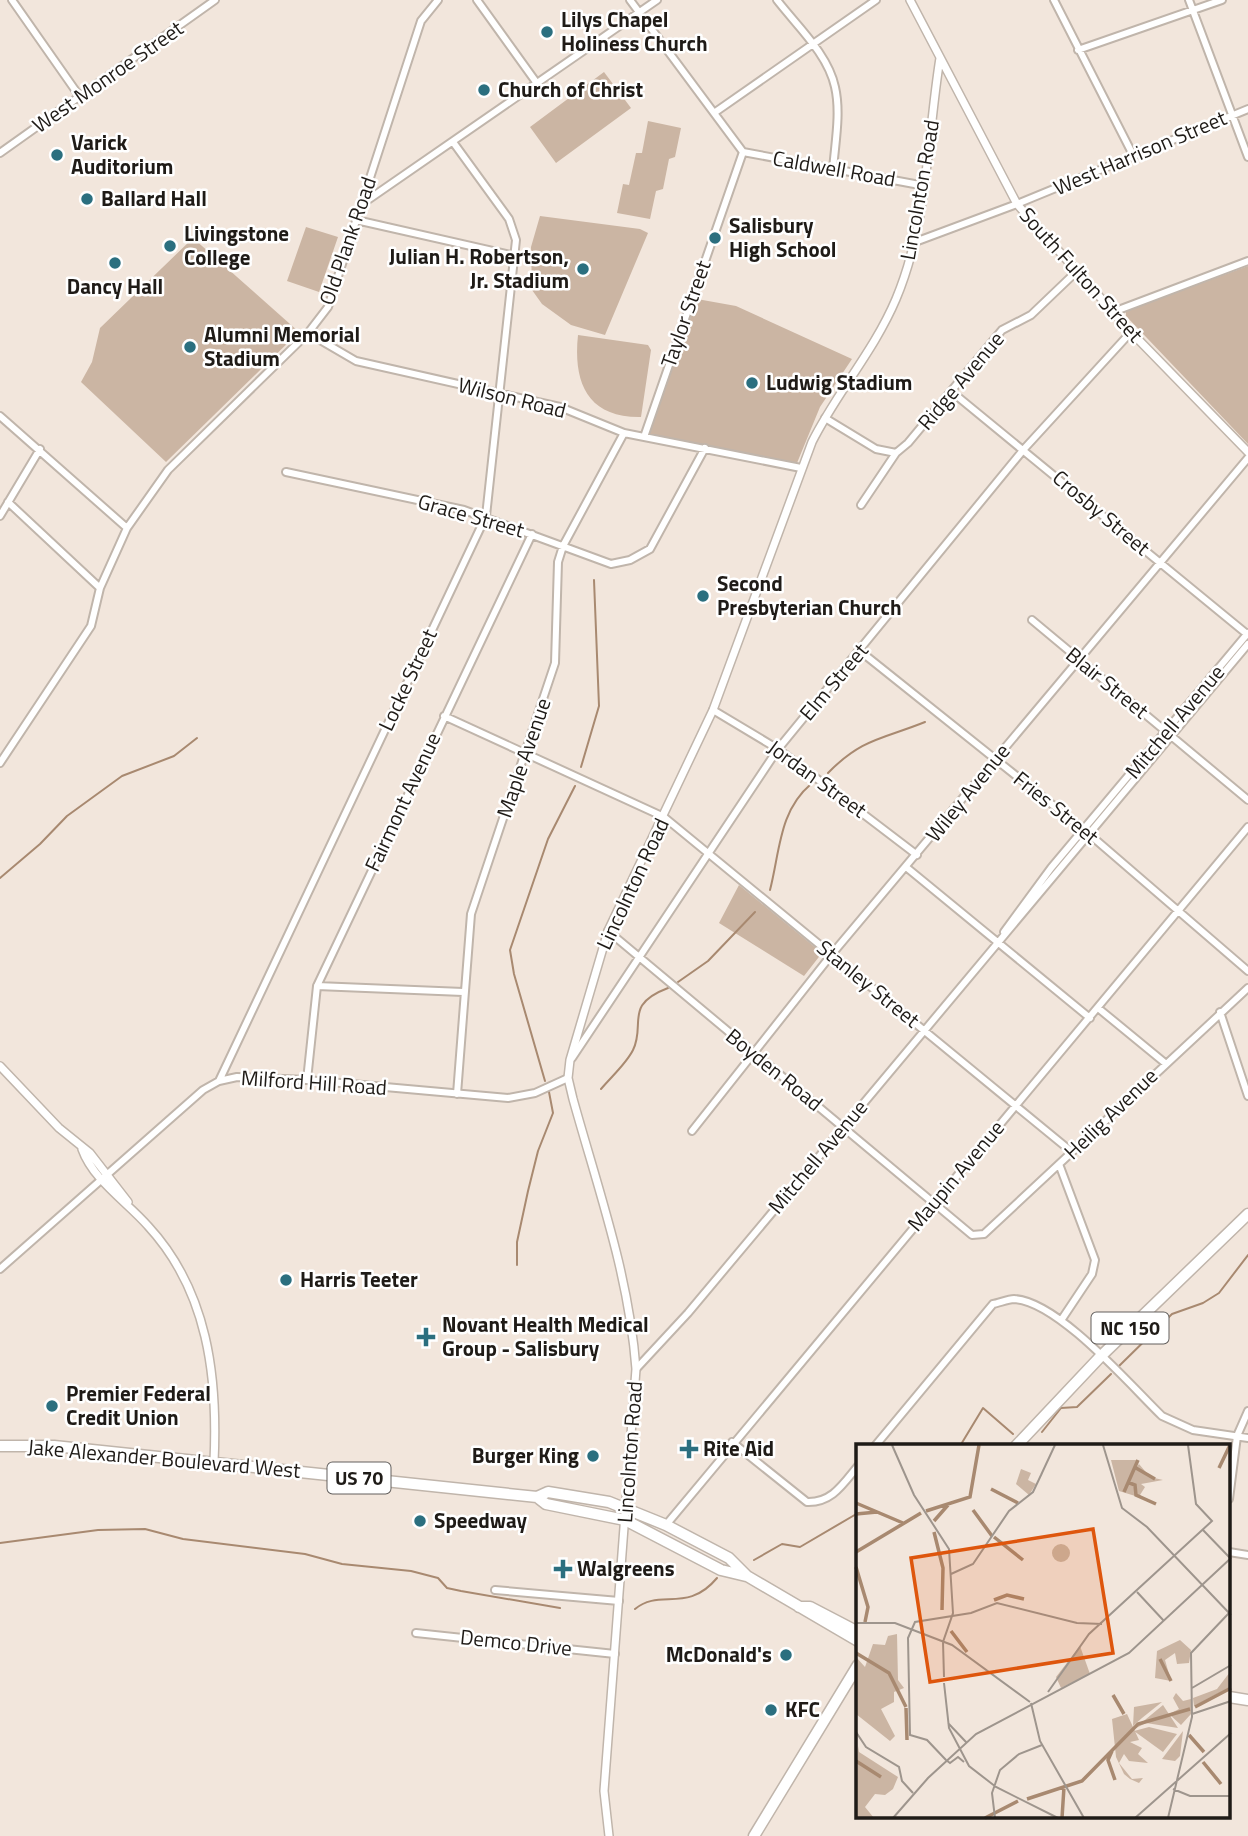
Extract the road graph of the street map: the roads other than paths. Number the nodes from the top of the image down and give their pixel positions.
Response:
1 (12, 0) edge
2 (215, 0) edge
3 (438, 0) edge
4 (477, 0) edge
5 (630, 0) edge
6 (657, 0) edge
7 (777, 0) edge
8 (876, 0) edge
9 (910, 0) edge
10 (1054, 0) edge
11 (1189, 0) edge
12 (1222, 0) edge
13 (1191, 10) junction
14 (639, 13) junction
15 (812, 45) junction
16 (1078, 50) junction
17 (940, 58) junction
18 (536, 82) junction
19 (80, 97) junction
20 (1248, 108) edge
21 (713, 113) junction
22 (1232, 114) junction
23 (453, 142) junction
24 (743, 152) junction
25 (0, 153) edge
26 (1133, 155) junction
27 (1248, 157) edge
28 (833, 170) junction
29 (925, 186) junction
30 (362, 205) junction
31 (1017, 205) junction
32 (356, 220) junction
33 (915, 242) junction
34 (516, 256) junction
35 (1248, 261) edge
36 (1076, 272) junction
37 (1113, 312) junction
38 (1131, 331) junction
39 (309, 333) junction
40 (952, 392) junction
41 (499, 394) junction
42 (1, 418) edge
43 (825, 418) junction
44 (624, 433) junction
45 (644, 437) junction
46 (705, 448) junction
47 (40, 449) junction
48 (1024, 449) junction
49 (1248, 452) edge
50 (896, 453) junction
51 (1248, 458) edge
52 (801, 468) junction
53 (286, 472) dead end
54 (8, 502) junction
55 (861, 505) dead end
56 (0, 516) edge
57 (486, 516) junction
58 (127, 528) junction
59 (532, 534) junction
60 (563, 547) junction
61 (1159, 561) junction
62 (100, 588) junction
63 (1032, 620) dead end
64 (1248, 634) edge
65 (1248, 644) edge
66 (860, 651) junction
67 (1078, 661) junction
68 (713, 710) junction
69 (444, 716) junction
70 (1169, 733) junction
71 (778, 749) junction
72 (525, 752) junction
73 (996, 758) junction
74 (0, 763) edge
75 (1248, 800) edge
76 (664, 817) junction
77 (1248, 827) edge
78 (1086, 832) junction
79 (708, 855) junction
80 (917, 855) junction
81 (906, 867) junction
82 (1179, 910) junction
83 (608, 931) junction
84 (998, 943) junction
85 (832, 954) junction
86 (641, 957) junction
87 (1248, 971) edge
88 (317, 986) junction
89 (1248, 988) edge
90 (463, 992) junction
91 (1098, 1008) junction
92 (1220, 1012) junction
93 (1090, 1018) junction
94 (925, 1031) junction
95 (751, 1053) junction
96 (570, 1060) junction
97 (1165, 1063) junction
98 (0, 1066) edge
99 (568, 1078) junction
100 (307, 1080) junction
101 (219, 1081) junction
102 (457, 1094) junction
103 (1248, 1096) edge
104 (1016, 1104) junction
105 (844, 1126) junction
106 (692, 1131) dead end
107 (1072, 1152) junction
108 (1059, 1164) junction
109 (105, 1176) junction
110 (934, 1203) junction
111 (1248, 1214) edge
112 (972, 1235) joint
113 (0, 1269) edge
114 (1062, 1319) junction
115 (1100, 1357) junction
116 (636, 1369) junction
117 (1248, 1410) edge
118 (1237, 1436) junction
119 (1248, 1438) edge
120 (733, 1442) junction
121 (877, 1444) edge
122 (1018, 1444) edge
123 (0, 1446) edge
124 (214, 1462) junction
125 (856, 1468) edge
126 (1230, 1491) edge
127 (537, 1497) junction
128 (625, 1508) junction
129 (625, 1520) junction
130 (666, 1525) junction
131 (1230, 1552) edge
132 (1248, 1555) edge
133 (747, 1576) junction
134 (495, 1590) dead end
135 (620, 1601) junction
136 (798, 1607) junction
137 (856, 1631) edge
138 (416, 1633) dead end
139 (856, 1640) edge
140 (615, 1654) junction
141 (856, 1668) edge
142 (1230, 1697) edge
143 (1248, 1700) edge
144 (609, 1836) edge
145 (754, 1836) edge

1 - 19 street
2 - 19 street, West Monroe Street
3 - 30 street, Old Plank Road
4 - 18 street
5 - 14 street
6 - 14 street
7 - 15 street
8 - 15 street
9 - 17 street, South Fulton Street
10 - 16 street
11 - 13 street
12 - 13 street
13 - 16 street
13 - 22 street
14 - 18 street
14 - 21 street
15 - 21 street
15 - 28 street
16 - 26 street
17 - 29 street, Lincolnton Road
17 - 31 street, South Fulton Street
18 - 23 street
19 - 25 street, West Monroe Street
20 - 22 street, West Harrison Street
21 - 24 street
22 - 26 street, West Harrison Street
22 - 27 street
23 - 30 street
23 - 34 street, Locke Street
24 - 28 street, Caldwell Road
24 - 45 street, Taylor Street
26 - 31 street, West Harrison Street
28 - 29 street, Caldwell Road
29 - 33 street, Lincolnton Road
30 - 32 street, Old Plank Road
31 - 33 street, West Harrison Street
31 - 36 street, South Fulton Street
32 - 34 street
32 - 39 street, Old Plank Road
33 - 43 street, Lincolnton Road
34 - 41 street, Locke Street
35 - 37 street
36 - 37 street, South Fulton Street
36 - 40 street, Ridge Avenue
37 - 38 street, South Fulton Street
38 - 48 street, Elm Street
38 - 49 street, South Fulton Street
39 - 41 street, Wilson Road
39 - 58 street, Old Plank Road
40 - 48 street, Crosby Street
40 - 50 street, Ridge Avenue
41 - 44 street, Wilson Road
41 - 57 street, Locke Street
42 - 47 street
43 - 50 street
43 - 52 street, Lincolnton Road
44 - 45 street, Wilson Road
44 - 60 street, Maple Avenue
45 - 46 street, Wilson Road
46 - 52 street, Wilson Road
46 - 60 street, Grace Street
47 - 54 street
47 - 58 street
48 - 61 street, Crosby Street
48 - 66 street, Elm Street
50 - 55 street, Ridge Avenue
51 - 61 street, Wiley Avenue
52 - 68 street, Lincolnton Road
53 - 57 street, Grace Street
54 - 56 street
54 - 62 street
57 - 59 street, Grace Street
57 - 101 street, Locke Street
58 - 62 street, Old Plank Road
59 - 60 street, Grace Street
59 - 69 street, Fairmont Avenue
60 - 72 street, Maple Avenue
61 - 64 street, Crosby Street
61 - 67 street, Wiley Avenue
62 - 74 street, Old Plank Road
63 - 67 street, Blair Street
64 - 70 street, Mitchell Avenue
65 - 70 street, Mitchell Avenue
66 - 71 street, Elm Street
66 - 73 street, Fries Street
67 - 70 street, Blair Street
67 - 73 street, Wiley Avenue
68 - 71 street, Jordan Street
68 - 76 street, Lincolnton Road
69 - 72 street, Stanley Street
69 - 88 street, Fairmont Avenue
70 - 75 street, Blair Street
70 - 78 street, Mitchell Avenue
71 - 79 street, Elm Street
71 - 80 street, Jordan Street
72 - 76 street, Stanley Street
72 - 90 street, Maple Avenue
73 - 78 street, Fries Street
73 - 80 street, Wiley Avenue
76 - 79 street, Stanley Street
76 - 83 street, Lincolnton Road
77 - 82 street, Maupin Avenue
78 - 82 street, Fries Street
78 - 84 street, Mitchell Avenue
79 - 85 street, Stanley Street
79 - 86 street, Elm Street
80 - 81 street, Wiley Avenue
81 - 84 street
81 - 85 street, Wiley Avenue
82 - 87 street, Fries Street
82 - 91 street, Maupin Avenue
83 - 86 street, Boyden Road
83 - 96 street, Lincolnton Road
84 - 93 street
84 - 94 street, Mitchell Avenue
85 - 94 street, Stanley Street
85 - 95 street, Wiley Avenue
86 - 95 street, Boyden Road
86 - 96 street, Elm Street
88 - 90 street
88 - 100 street, Fairmont Avenue
89 - 92 street, Heilig Avenue
90 - 102 street, Maple Avenue
91 - 93 street, Maupin Avenue
91 - 97 street
92 - 97 street, Heilig Avenue
92 - 103 street
93 - 104 street, Maupin Avenue
94 - 104 street, Stanley Street
94 - 105 street, Mitchell Avenue
95 - 105 street, Boyden Road
95 - 106 street, Wiley Avenue
96 - 99 street, Lincolnton Road
97 - 107 street, Heilig Avenue
98 - 109 street
99 - 102 street, Milford Hill Road
99 - 116 street, Lincolnton Road
100 - 101 street, Milford Hill Road
100 - 102 street, Milford Hill Road
101 - 109 street, Milford Hill Road
104 - 107 street, Stanley Street
104 - 110 street, Maupin Avenue
105 - 110 street, Boyden Road
105 - 116 street, Mitchell Avenue
107 - 108 street, Heilig Avenue
108 - 112 street, Heilig Avenue
108 - 114 street
109 - 113 street, Milford Hill Road
109 - 124 street
110 - 112 street, Boyden Road
110 - 120 street, Maupin Avenue
111 - 115 main road, NC 150
114 - 115 street
114 - 121 street
115 - 118 street
115 - 122 main road, NC 150
116 - 128 street, Lincolnton Road
117 - 118 street
118 - 119 street
118 - 126 street
120 - 125 street
120 - 130 street, Maupin Avenue
123 - 124 main road, Jake Alexander Boulevard West / US 70
124 - 127 main road, Jake Alexander Boulevard West / US 70
127 - 128 main road, Jake Alexander Boulevard West / US 70
127 - 129 main road, Jake Alexander Boulevard West / US 70
128 - 129 street, Lincolnton Road
128 - 130 main road, Jake Alexander Boulevard West / US 70
129 - 133 main road, Jake Alexander Boulevard West / US 70
129 - 135 street, Lincolnton Road
130 - 133 main road, Jake Alexander Boulevard West / US 70
131 - 132 street
133 - 136 main road, Jake Alexander Boulevard West / US 70
134 - 135 street
135 - 140 street, Lincolnton Road
136 - 137 main road, Jake Alexander Boulevard West / US 70
136 - 139 main road, Jake Alexander Boulevard West / US 70
138 - 140 street, Demco Drive
140 - 144 street, Lincolnton Road
141 - 145 main road
142 - 143 main road

